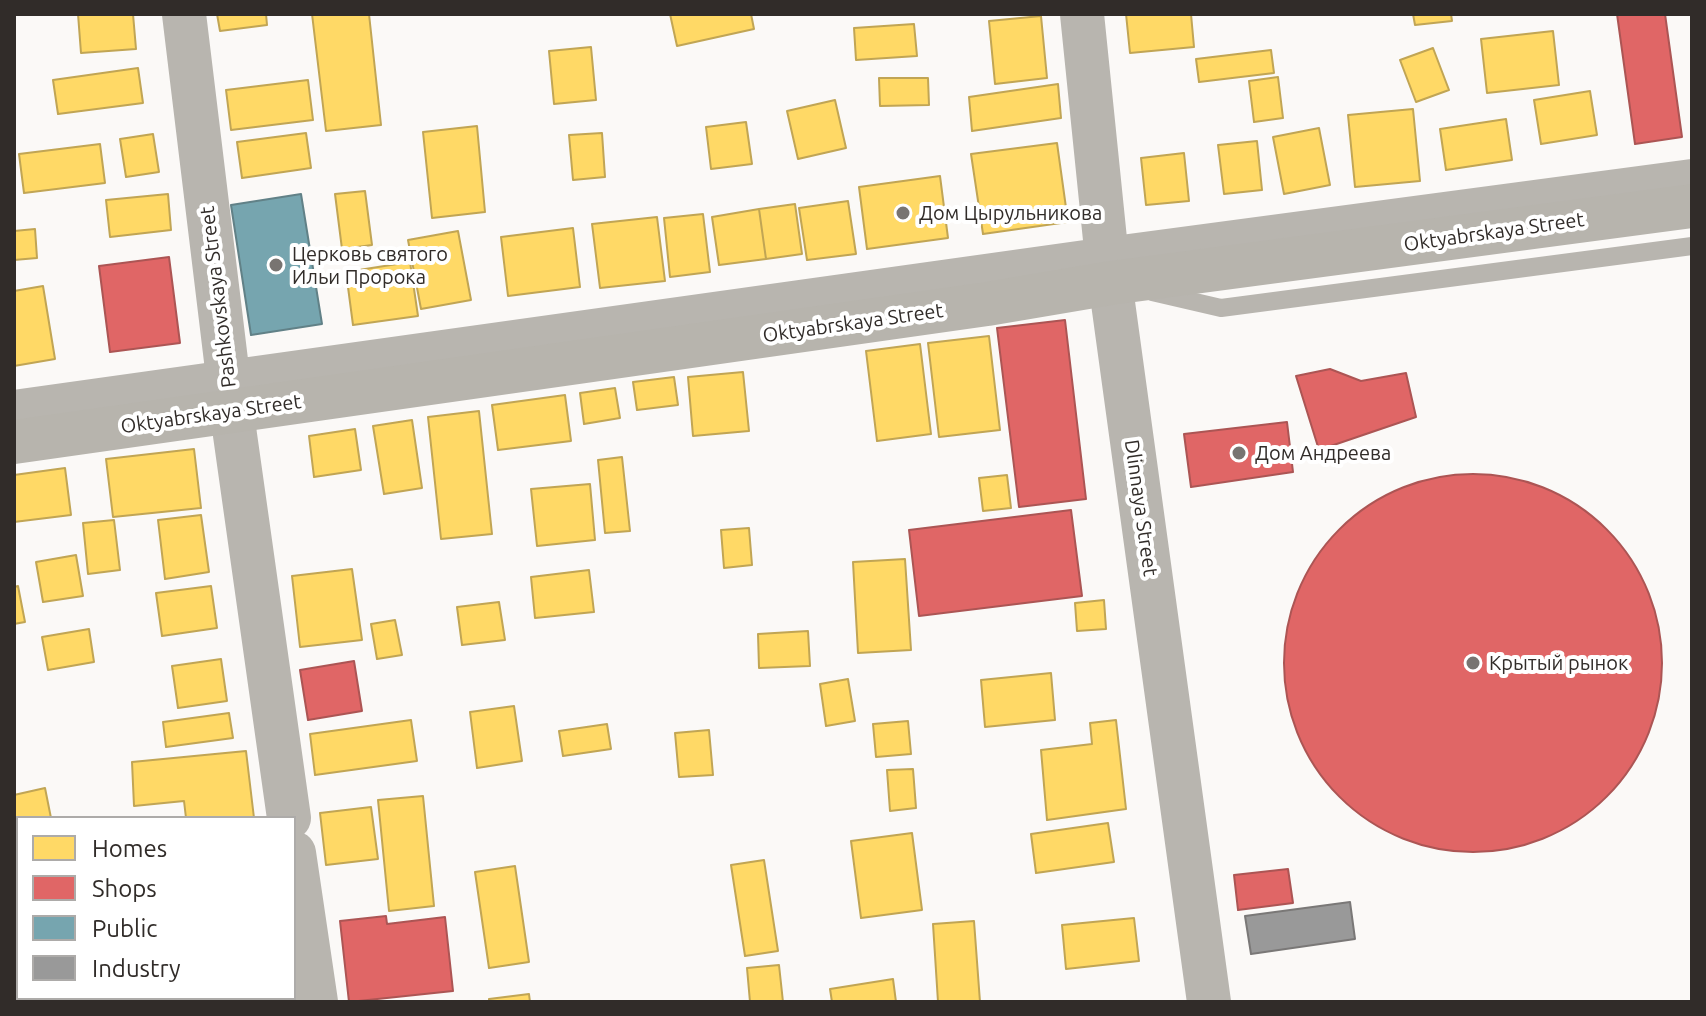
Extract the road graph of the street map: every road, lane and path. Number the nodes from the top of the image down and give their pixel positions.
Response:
1 (184, 14) edge
2 (1082, 14) edge
3 (1692, 181) edge
4 (1692, 206) edge
5 (1692, 246) edge
6 (1109, 271) junction
7 (230, 397) junction
8 (14, 412) edge
9 (14, 442) edge
10 (289, 816) edge
11 (296, 867) edge
12 (316, 1002) edge
13 (1209, 1002) edge

1 - 7 street, Pashkovskaya Street
2 - 6 street, Dlinnaya Street
3 - 6 street, Oktyabrskaya Street
4 - 6 main road, Oktyabrskaya Street
5 - 6 lane
6 - 7 main road, Oktyabrskaya Street
6 - 13 street, Dlinnaya Street
7 - 8 street, Oktyabrskaya Street
7 - 9 main road, Oktyabrskaya Street
7 - 10 street, Pashkovskaya Street
11 - 12 street

